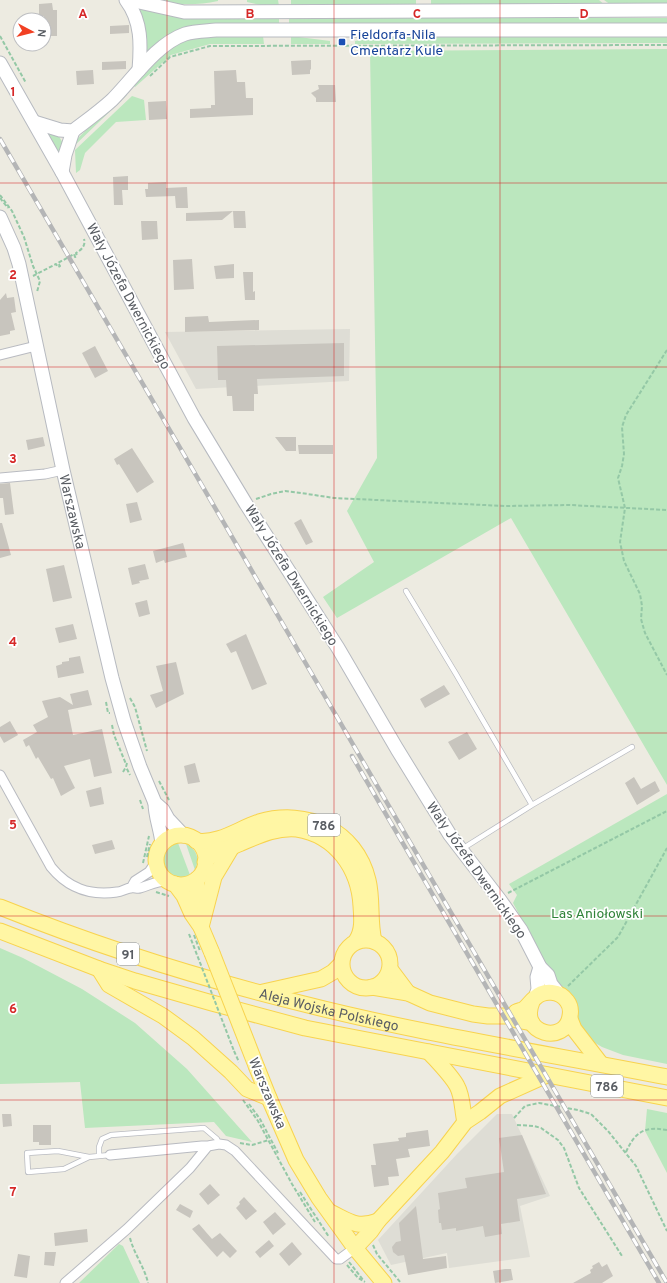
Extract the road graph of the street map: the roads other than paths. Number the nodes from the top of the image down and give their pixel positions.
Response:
1 (126, 0) edge
2 (130, 0) edge
3 (667, 10) edge
4 (667, 30) edge
5 (0, 63) edge
6 (143, 74) junction
7 (34, 122) junction
8 (73, 131) junction
9 (62, 172) junction
10 (3, 211) edge
11 (36, 346) junction
12 (0, 355) edge
13 (63, 470) junction
14 (0, 478) edge
15 (406, 591) dead end
16 (632, 747) dead end
17 (0, 775) edge
18 (155, 803) junction
19 (532, 805) junction
20 (190, 839) junction
21 (162, 844) junction
22 (232, 847) junction
23 (461, 850) junction
24 (156, 862) junction
25 (205, 862) junction
26 (197, 879) junction
27 (171, 883) junction
28 (131, 888) junction
29 (0, 907) edge
30 (198, 925) junction
31 (0, 931) edge
32 (374, 940) junction
33 (356, 941) junction
34 (341, 964) junction
35 (540, 968) junction
36 (99, 969) junction
37 (390, 969) junction
38 (372, 987) junction
39 (260, 993) junction
40 (408, 993) junction
41 (559, 994) junction
42 (533, 1000) junction
43 (513, 1016) junction
44 (570, 1019) junction
45 (532, 1023) junction
46 (429, 1052) junction
47 (601, 1064) junction
48 (547, 1075) junction
49 (667, 1077) edge
50 (269, 1098) junction
51 (667, 1098) edge
52 (465, 1122) junction
53 (223, 1145) junction
54 (208, 1146) junction
55 (110, 1155) joint
56 (99, 1156) junction
57 (89, 1157) junction
58 (329, 1211) junction
59 (378, 1221) junction
60 (355, 1248) junction
61 (64, 1283) edge
62 (384, 1283) edge

1 - 6 street
2 - 3 street
4 - 6 street
5 - 7 street, Wały Józefa Dwernickiego
6 - 8 street
7 - 8 street
7 - 9 street, Wały Józefa Dwernickiego
8 - 9 street
9 - 23 street, Wały Józefa Dwernickiego
10 - 11 street, Warszawska
11 - 12 street
11 - 13 street, Warszawska
13 - 14 street
13 - 18 street, Warszawska
15 - 19 lane
16 - 19 lane
17 - 28 street
18 - 20 street, Warszawska
18 - 21 street, Warszawska
19 - 23 lane
20 - 21 main road
20 - 25 main road
20 - 32 main road, 786
21 - 24 main road
22 - 25 main road
22 - 30 main road
22 - 33 main road
23 - 35 street, Wały Józefa Dwernickiego
24 - 27 main road
24 - 28 street
25 - 26 main road
26 - 27 main road
26 - 30 main road, Warszawska
27 - 28 street
27 - 30 main road, Warszawska
29 - 39 main road, Aleja Wojska Polskiego / 91
30 - 50 main road, Warszawska, bridge
31 - 36 main road, Aleja Wojska Polskiego / 91
32 - 33 main road
32 - 37 main road
33 - 34 main road
34 - 38 main road
34 - 39 main road
35 - 41 street, Wały Józefa Dwernickiego
35 - 42 street
36 - 46 main road, Aleja Wojska Polskiego
36 - 50 main road
37 - 38 main road
37 - 40 main road
38 - 40 main road
39 - 47 main road, Aleja Wojska Polskiego
40 - 43 main road
41 - 42 main road
41 - 44 main road
42 - 43 main road
42 - 45 main road
43 - 45 main road
44 - 45 main road
44 - 47 main road
46 - 48 main road, Aleja Wojska Polskiego
46 - 52 main road
47 - 49 main road, Aleja Wojska Polskiego / 786
48 - 51 main road, Aleja Wojska Polskiego / 786
48 - 52 main road
50 - 58 main road, Warszawska
52 - 59 main road
53 - 54 street
53 - 56 lane
53 - 60 street
54 - 55 street
54 - 61 street
55 - 56 lane
56 - 57 lane
57 - 57 lane
58 - 59 main road
58 - 60 main road, Warszawska
59 - 60 main road
60 - 62 main road, Warszawska

